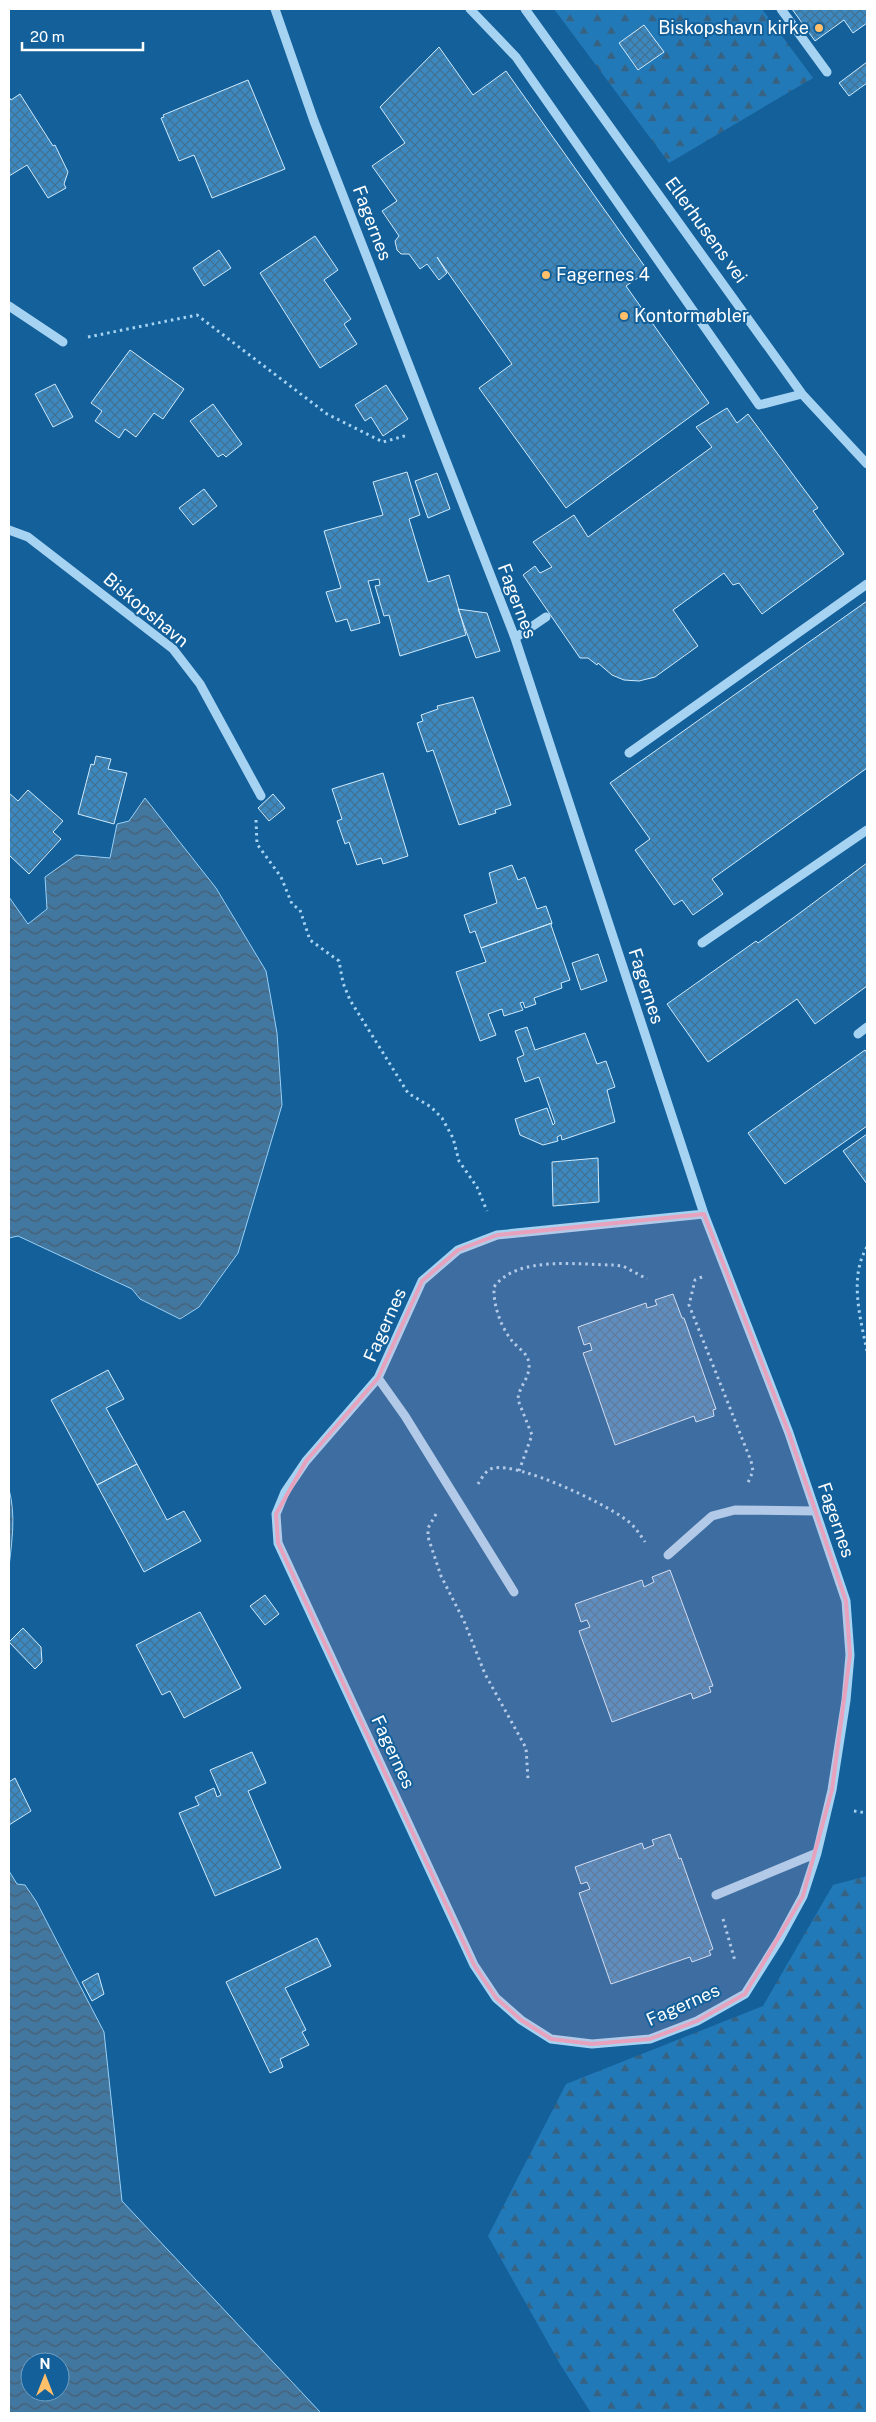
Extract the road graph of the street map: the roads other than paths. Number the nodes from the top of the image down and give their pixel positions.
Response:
1 (275, 9) edge
2 (470, 9) edge
3 (525, 9) edge
4 (781, 9) edge
5 (827, 72) dead end
6 (9, 306) edge
7 (63, 342) road end
8 (802, 394) junction
9 (867, 464) edge
10 (9, 530) edge
11 (867, 584) edge
12 (546, 617) dead end
13 (514, 638) junction
14 (629, 753) dead end
15 (261, 796) road end
16 (867, 830) edge
17 (702, 943) dead end
18 (867, 1027) edge
19 (858, 1034) dead end
20 (704, 1214) junction
21 (378, 1378) junction
22 (815, 1511) junction
23 (668, 1556) road end
24 (514, 1592) dead end
25 (817, 1853) junction
26 (716, 1895) road end

1 - 13 street, Fagernes
2 - 8 street
3 - 8 street, Ellerhusens vei
4 - 5 street
6 - 7 street
8 - 9 street, Ellerhusens vei
10 - 15 street, Biskopshavn
11 - 14 street
12 - 13 street
13 - 20 street, Fagernes
16 - 17 street
18 - 19 street
20 - 21 street, Fagernes
20 - 22 street, Fagernes
21 - 24 street, Fagernes
21 - 25 street, Fagernes
22 - 23 street
22 - 25 street, Fagernes
25 - 26 street

